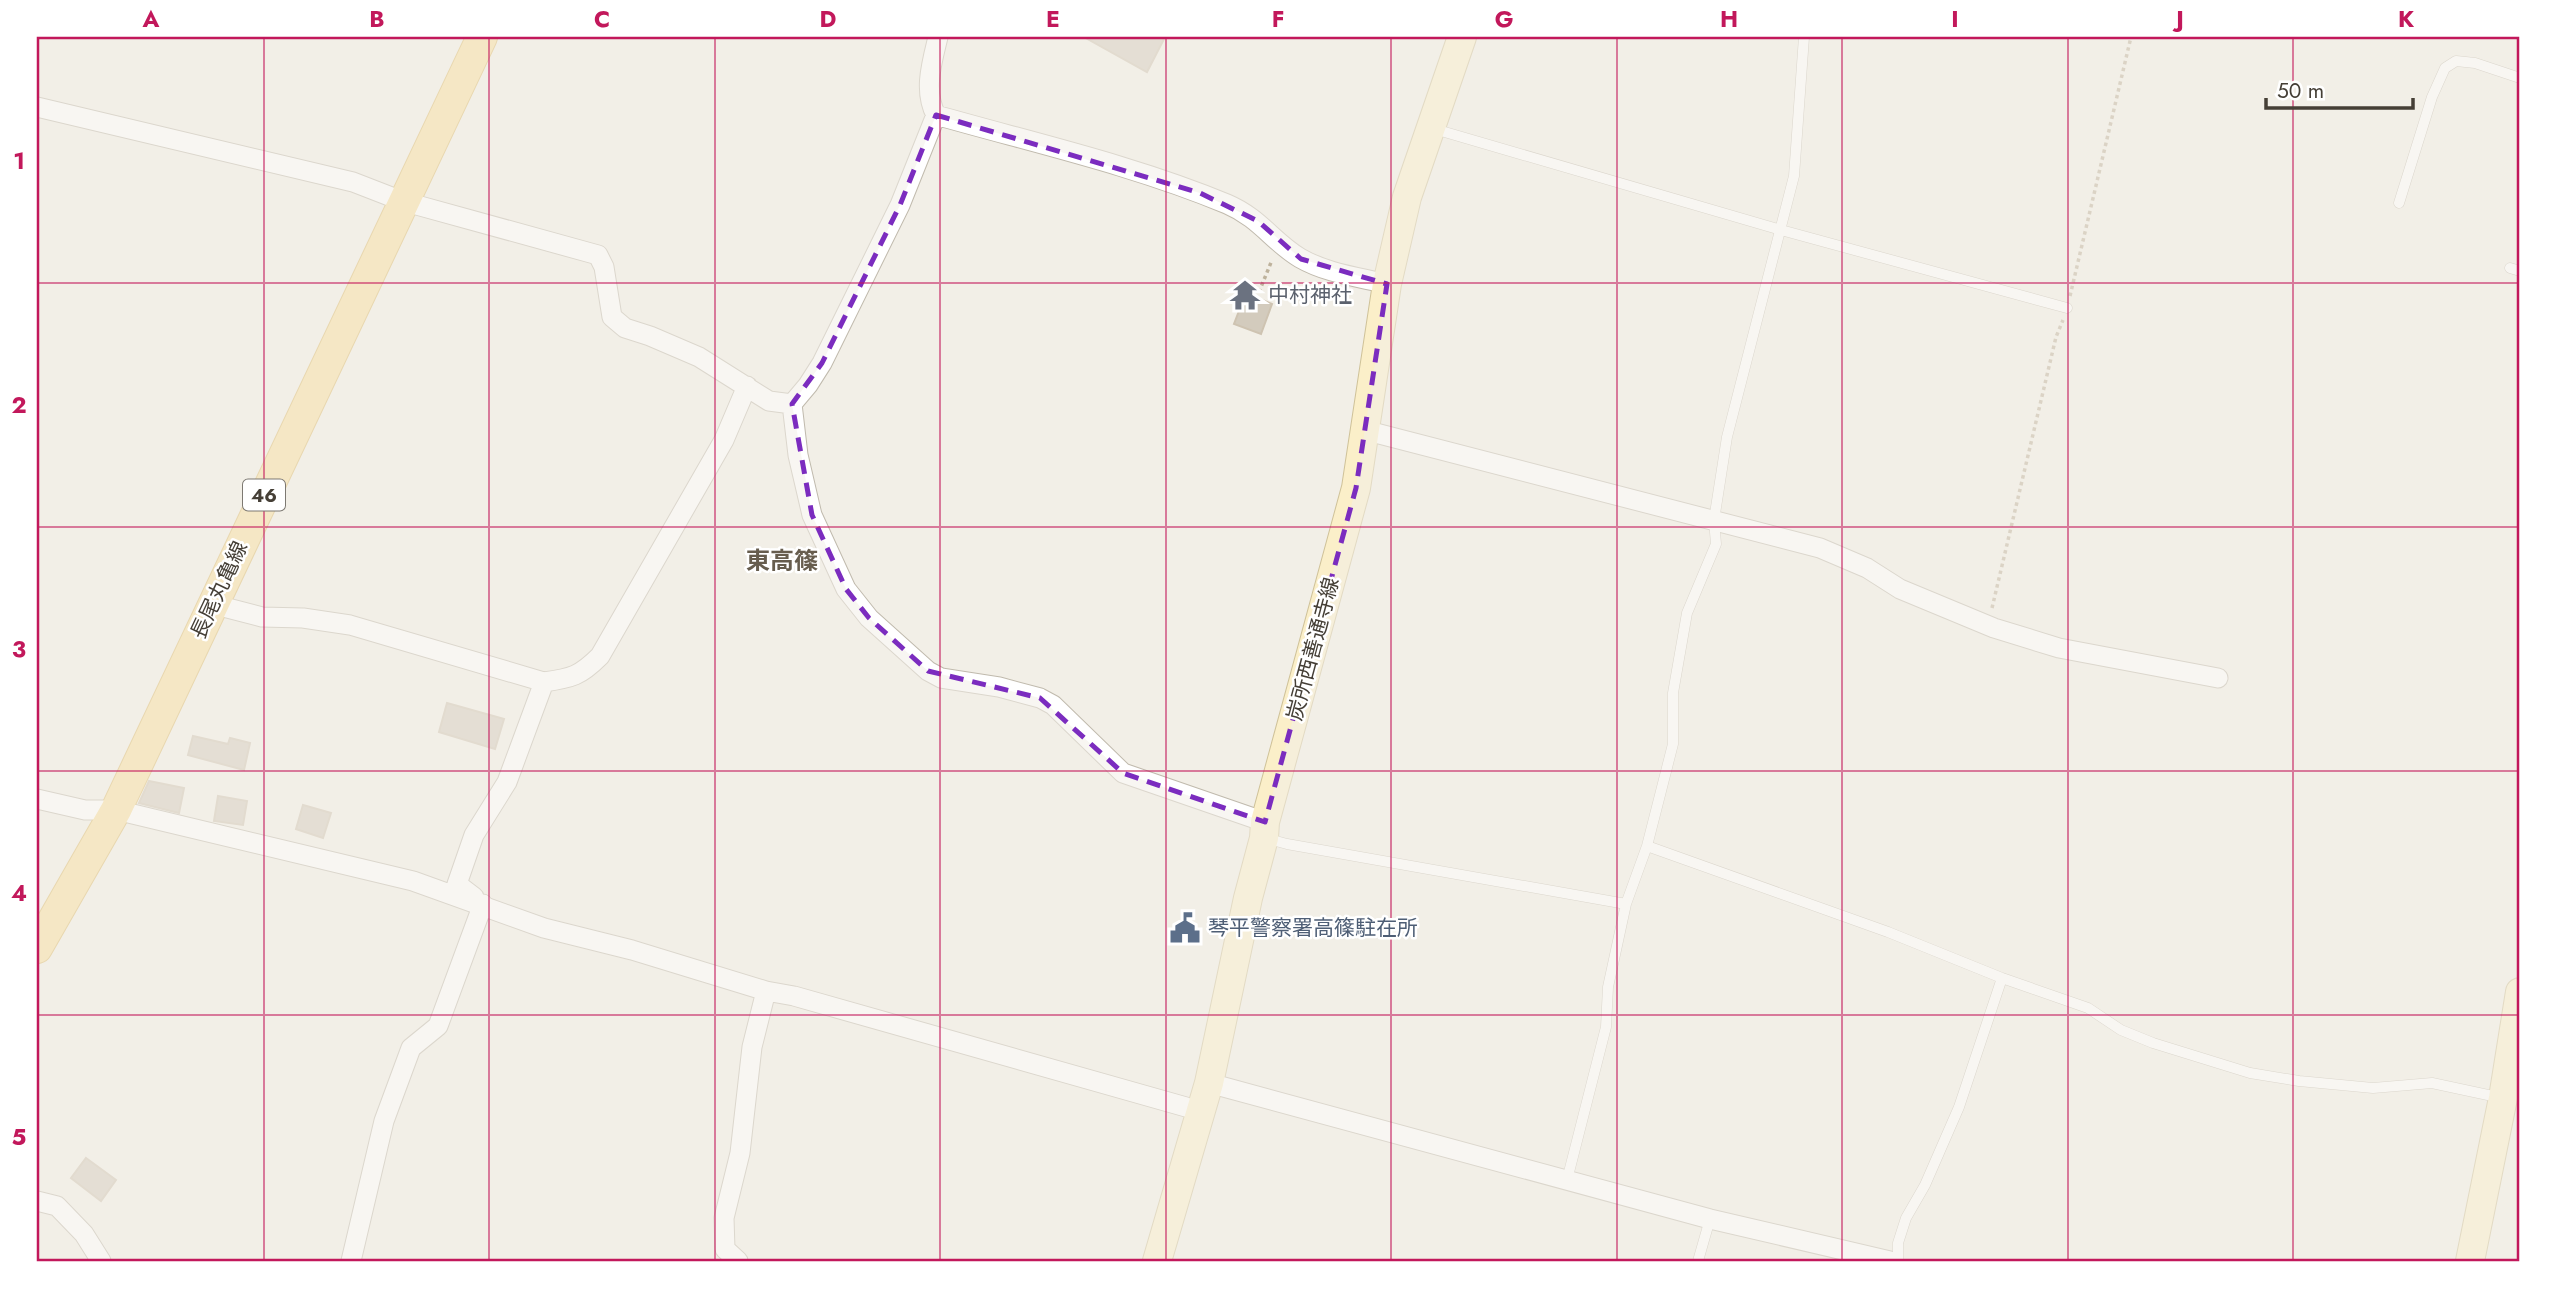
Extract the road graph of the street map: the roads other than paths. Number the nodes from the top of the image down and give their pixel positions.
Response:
1 (482, 37) edge
2 (938, 37) edge
3 (1462, 37) edge
4 (1804, 37) edge
5 (2520, 78) edge
6 (37, 107) edge
7 (936, 115) junction
8 (1430, 128) junction
9 (402, 201) junction
10 (2399, 203) dead end
11 (1781, 230) junction
12 (1387, 284) junction
13 (2067, 308) dead end
14 (747, 386) junction
15 (792, 404) junction
16 (1364, 430) junction
17 (1714, 520) junction
18 (212, 604) junction
19 (2218, 678) dead end
20 (544, 682) junction
21 (37, 799) edge
22 (116, 810) junction
23 (1265, 830) junction
24 (1647, 846) junction
25 (483, 904) junction
26 (1626, 904) junction
27 (37, 948) edge
28 (2002, 978) junction
29 (766, 991) junction
30 (2520, 992) edge
31 (1209, 1083) junction
32 (2503, 1098) junction
33 (1186, 1107) dead end
34 (1567, 1180) junction
35 (37, 1201) edge
36 (1710, 1219) junction
37 (101, 1261) edge
38 (351, 1261) edge
39 (738, 1261) edge
40 (1157, 1261) edge
41 (1698, 1261) edge
42 (1889, 1261) edge
43 (1898, 1261) edge
44 (2470, 1261) edge

1 - 9 main road, 長尾丸亀線 / 46
2 - 7 street
3 - 8 main road, 炭所西善通寺線
4 - 11 lane
5 - 10 lane
6 - 9 street
7 - 12 street
7 - 15 street
8 - 11 lane
8 - 12 main road, 炭所西善通寺線
9 - 14 street
9 - 18 main road, 長尾丸亀線 / 46
11 - 13 lane
11 - 17 lane
12 - 16 main road, 炭所西善通寺線
14 - 15 street
14 - 20 street
15 - 23 street
16 - 17 street
16 - 23 main road, 炭所西善通寺線
17 - 19 street
17 - 24 lane
18 - 20 street
18 - 22 main road, 長尾丸亀線 / 46
20 - 25 street
21 - 22 street
22 - 25 street
22 - 27 main road, 長尾丸亀線 / 46
23 - 26 lane
23 - 31 main road, 炭所西善通寺線
24 - 26 lane
24 - 28 lane
25 - 29 street
25 - 38 street
26 - 34 lane
28 - 32 lane
28 - 43 lane
29 - 33 street
29 - 39 street
30 - 32 main road
31 - 34 street
31 - 40 main road, 炭所西善通寺線
32 - 44 main road
34 - 36 street
35 - 37 street
36 - 41 lane
36 - 42 street

